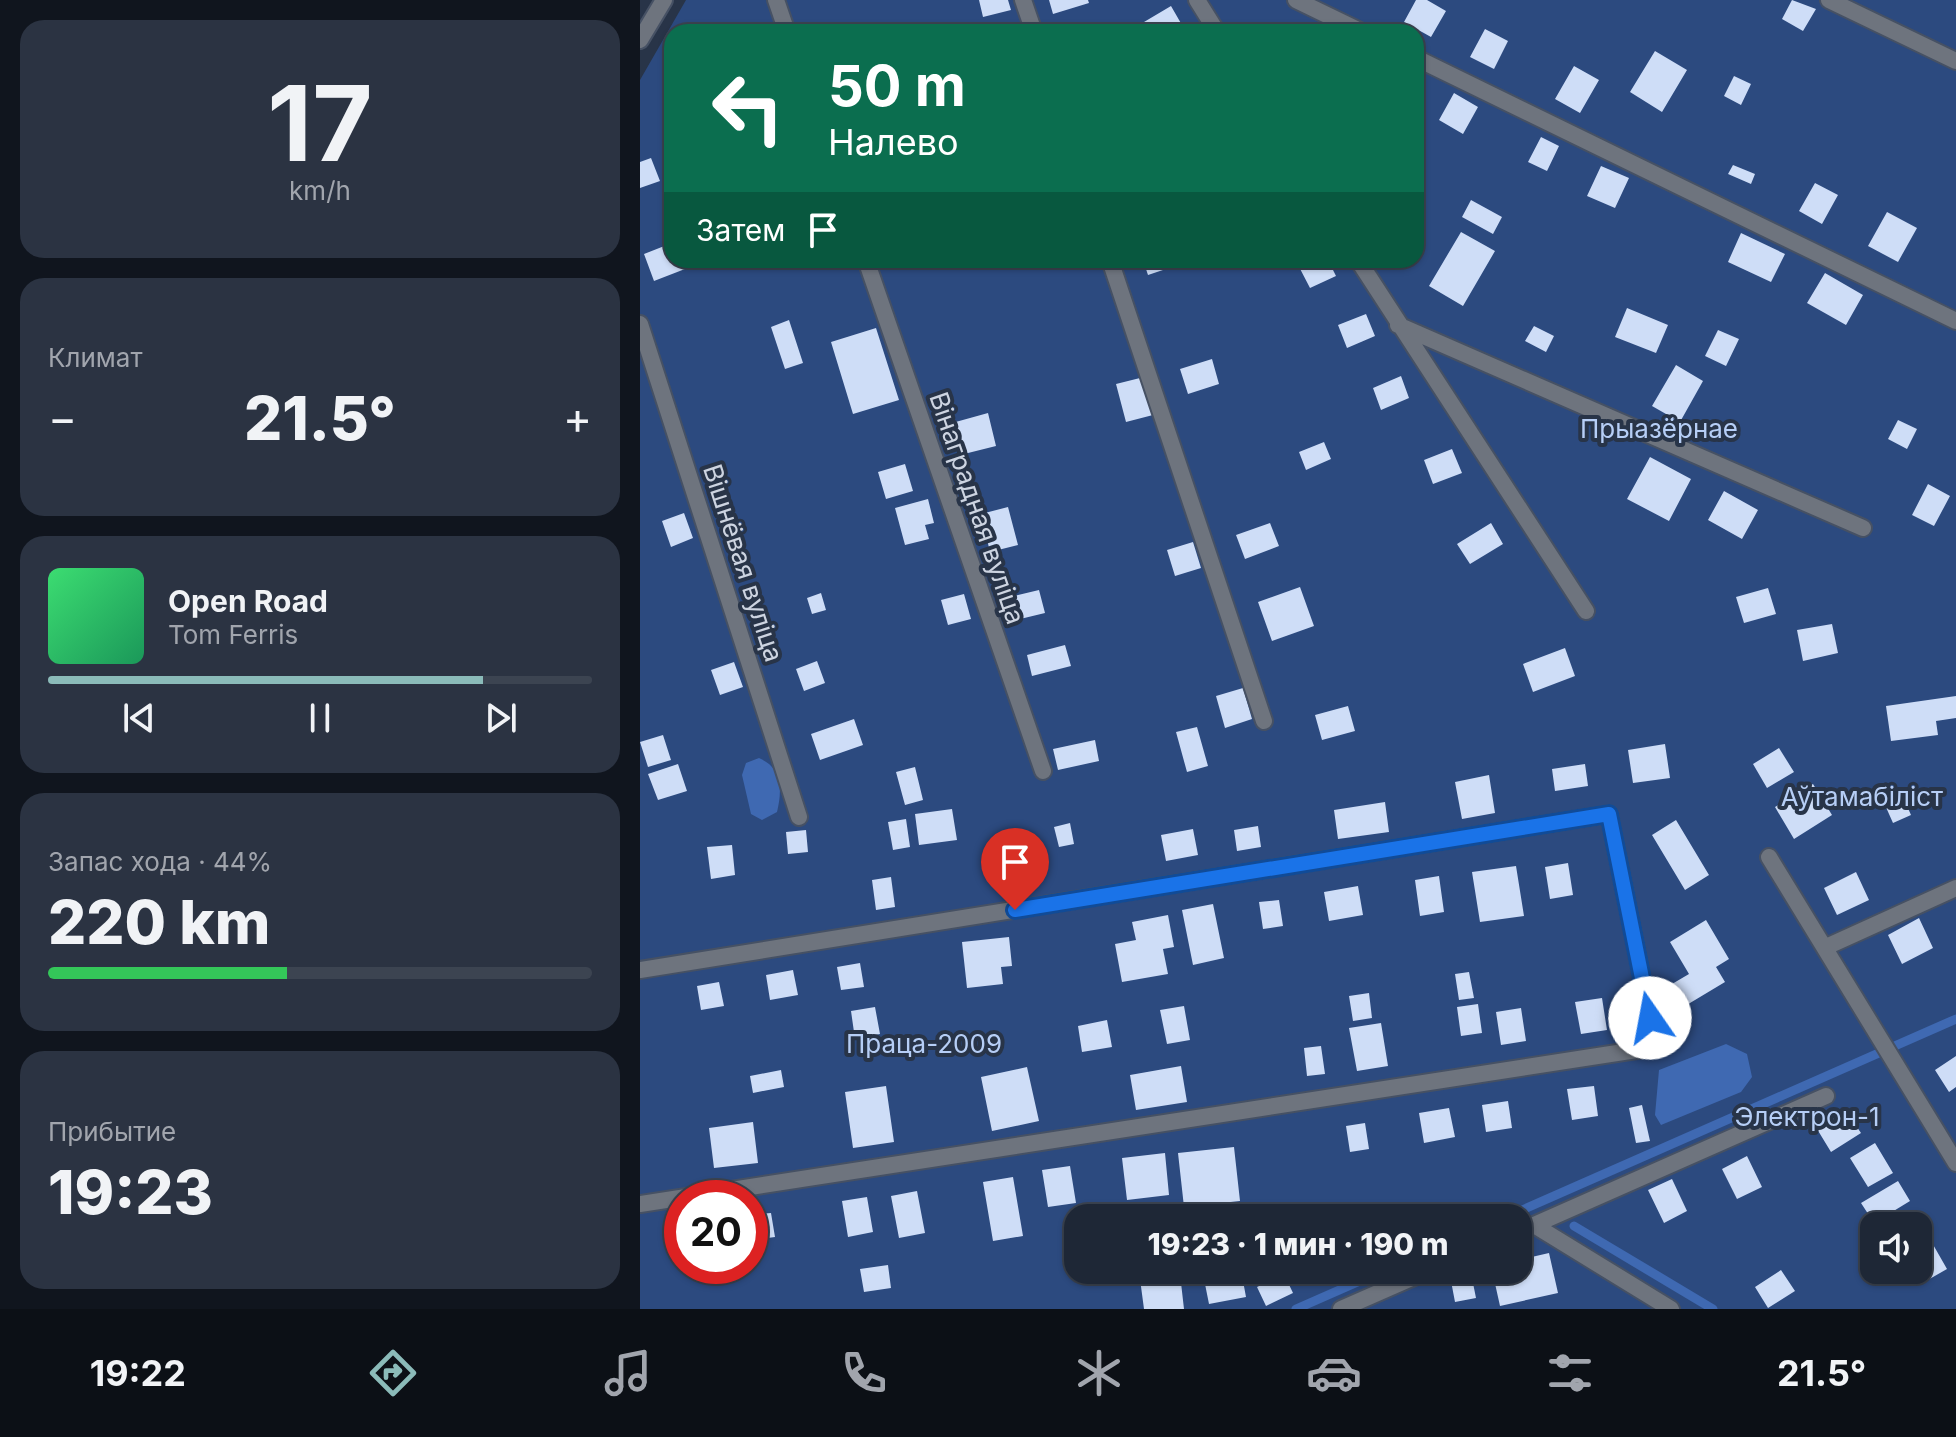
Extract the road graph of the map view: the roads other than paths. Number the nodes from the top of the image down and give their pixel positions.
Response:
1 (664, 0) edge
2 (776, 0) edge
3 (1023, 0) edge
4 (1197, 0) edge
5 (1296, 0) edge
6 (1829, 0) edge
7 (784, 24) edge
8 (1031, 24) edge
9 (1212, 24) edge
10 (1346, 24) edge
11 (640, 40) edge
12 (1956, 61) edge
13 (1424, 62) edge
14 (869, 268) edge
15 (1113, 268) edge
16 (1363, 268) edge
17 (1956, 321) edge
18 (640, 324) edge
19 (1398, 325) junction
20 (1863, 528) dead end
21 (1586, 611) dead end
22 (1264, 721) dead end
23 (1043, 771) dead end
24 (799, 817) dead end
25 (1769, 857) dead end
26 (1956, 888) edge
27 (1826, 947) junction
28 (640, 970) edge
29 (1826, 1096) dead end
30 (1956, 1163) edge
31 (640, 1204) edge
32 (1534, 1225) joint
33 (1398, 1284) edge
34 (1341, 1309) edge
35 (1671, 1309) edge

1 - 11 lane
2 - 7 lane
3 - 8 lane
4 - 9 lane
5 - 10 lane
6 - 12 lane
13 - 17 lane
14 - 23 lane, Вінаградная вуліца
15 - 22 lane
16 - 19 lane
18 - 24 lane, Вішнёвая вуліца
19 - 20 lane
19 - 21 lane
25 - 27 lane
26 - 27 lane
27 - 30 lane
28 - 31 lane
29 - 32 lane
32 - 35 lane
33 - 34 lane

